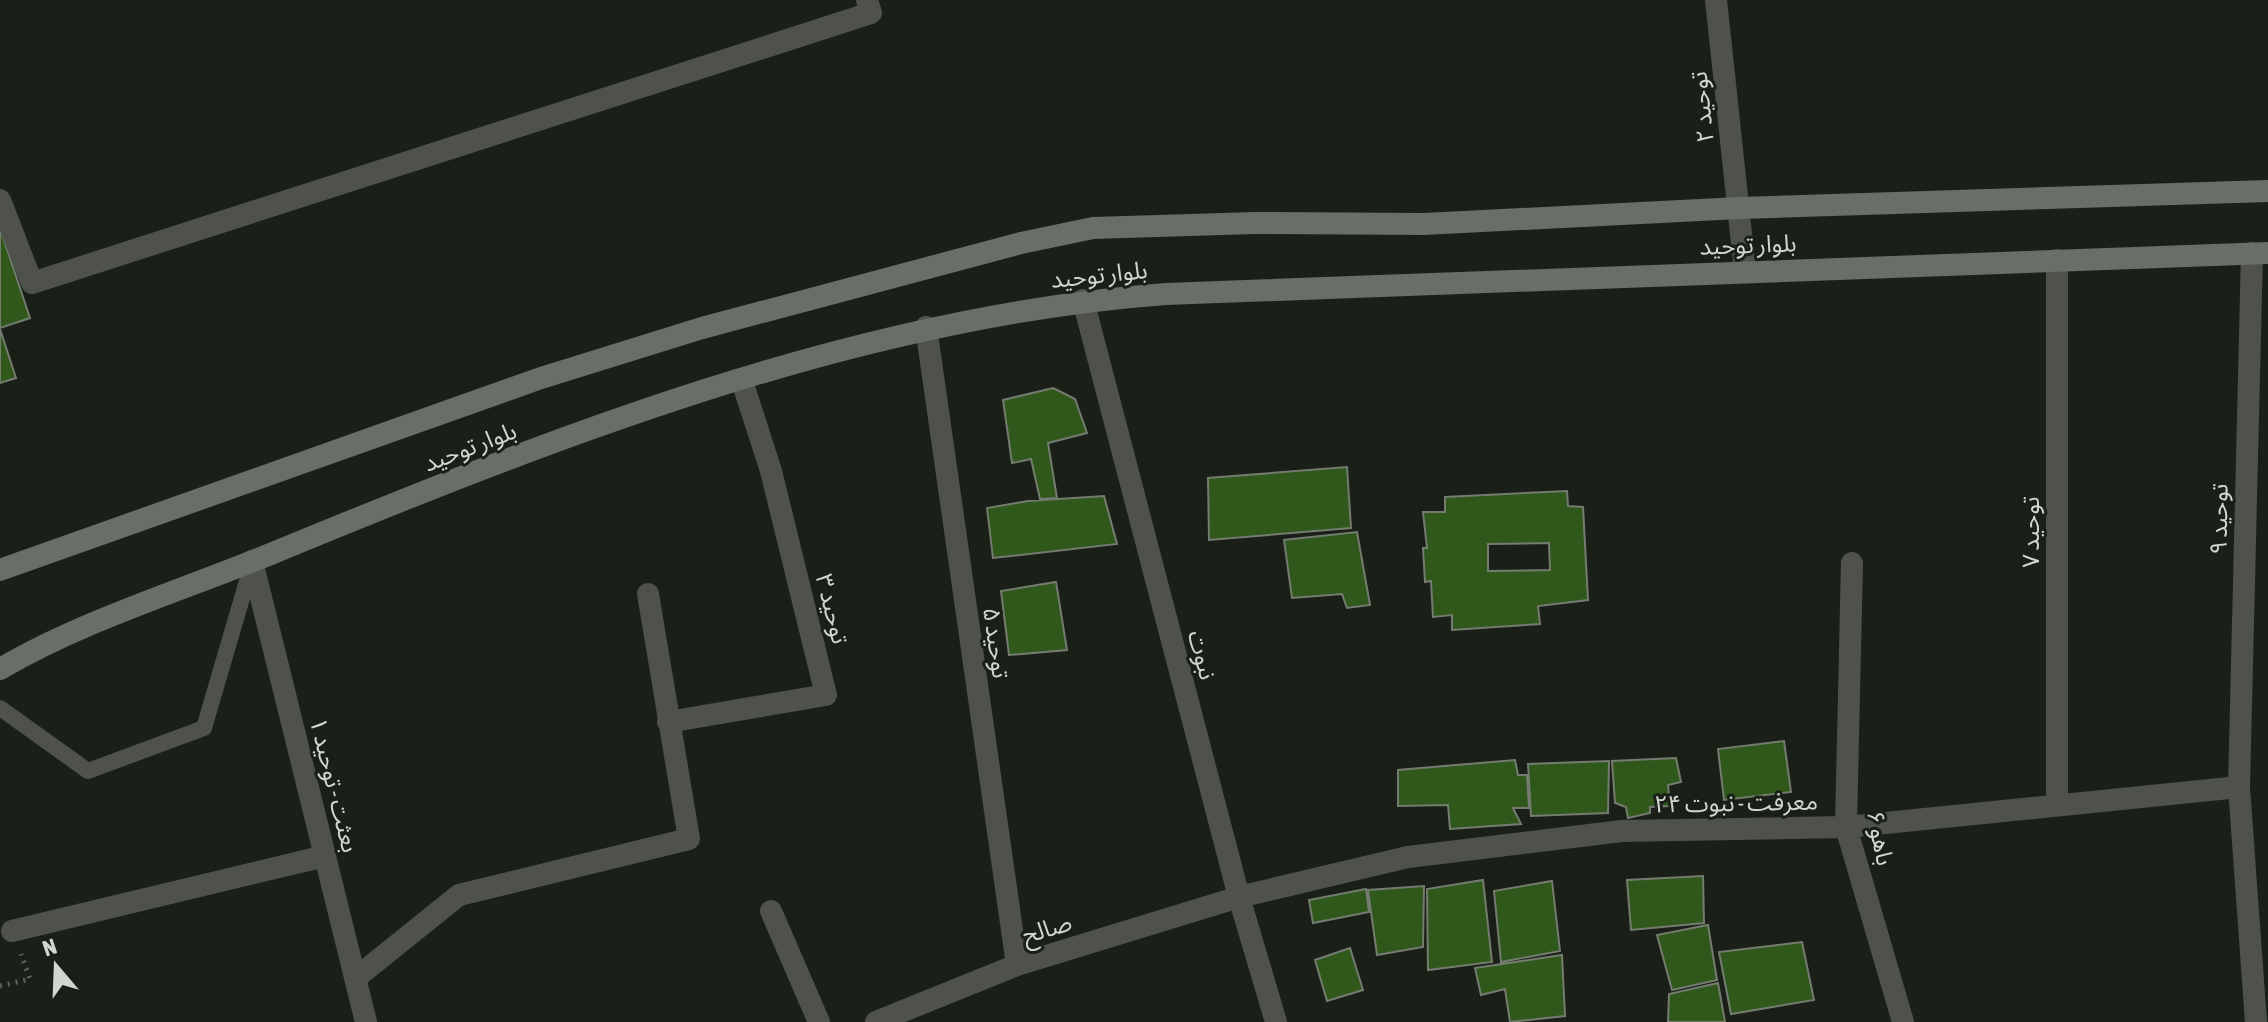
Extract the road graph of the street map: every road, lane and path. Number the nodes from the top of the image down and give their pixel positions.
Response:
1 (867, 0) edge
2 (1716, 0) edge
3 (2268, 191) edge
4 (0, 200) edge
5 (1739, 208) junction
6 (2260, 253) edge
7 (2057, 260) junction
8 (1745, 271) junction
9 (1083, 300) junction
10 (926, 327) junction
11 (742, 381) junction
12 (252, 561) junction
13 (1852, 563) dead end
14 (0, 570) edge
15 (648, 594) dead end
16 (0, 669) edge
17 (0, 708) edge
18 (668, 722) junction
19 (2239, 787) junction
20 (2057, 803) junction
21 (1846, 827) junction
22 (325, 856) junction
23 (1239, 897) junction
24 (771, 911) dead end
25 (12, 931) joint
26 (1017, 965) junction
27 (357, 977) junction
28 (0, 986) edge
29 (366, 1022) edge
30 (819, 1022) edge
31 (876, 1022) edge
32 (1276, 1022) edge
33 (1903, 1022) edge
34 (2256, 1022) edge

1 - 4 street
2 - 5 street, توحید ۲
3 - 5 main road, بلوار توحید
5 - 8 street, توحید ۲
5 - 14 main road, بلوار توحید
6 - 7 main road, بلوار توحید
6 - 19 street, توحید ۹
7 - 8 main road, بلوار توحید
7 - 20 street, توحید ۷
8 - 9 main road, بلوار توحید
9 - 10 main road, بلوار توحید
9 - 23 street, نبوت
10 - 11 main road, بلوار توحید
10 - 26 street, توحید ۵
11 - 12 main road, بلوار توحید
11 - 18 street, توحید ۳
12 - 16 main road, بلوار توحید
12 - 17 lane
12 - 22 street, بعثت - توحید ۱
13 - 21 street, باهو ۶
15 - 18 street
18 - 27 street
19 - 20 street, معرفت - نبوت ۲۴
19 - 34 street, توحید ۹
20 - 21 street, معرفت - نبوت ۲۴
21 - 23 street, معرفت - نبوت ۲۴
21 - 33 street, باهو ۶
22 - 25 street
22 - 27 street, بعثت - توحید ۱
23 - 26 street, صالح
23 - 32 street, نبوت
24 - 30 street
25 - 28 path
26 - 31 street, صالح
27 - 29 street, بعثت - توحید ۱

